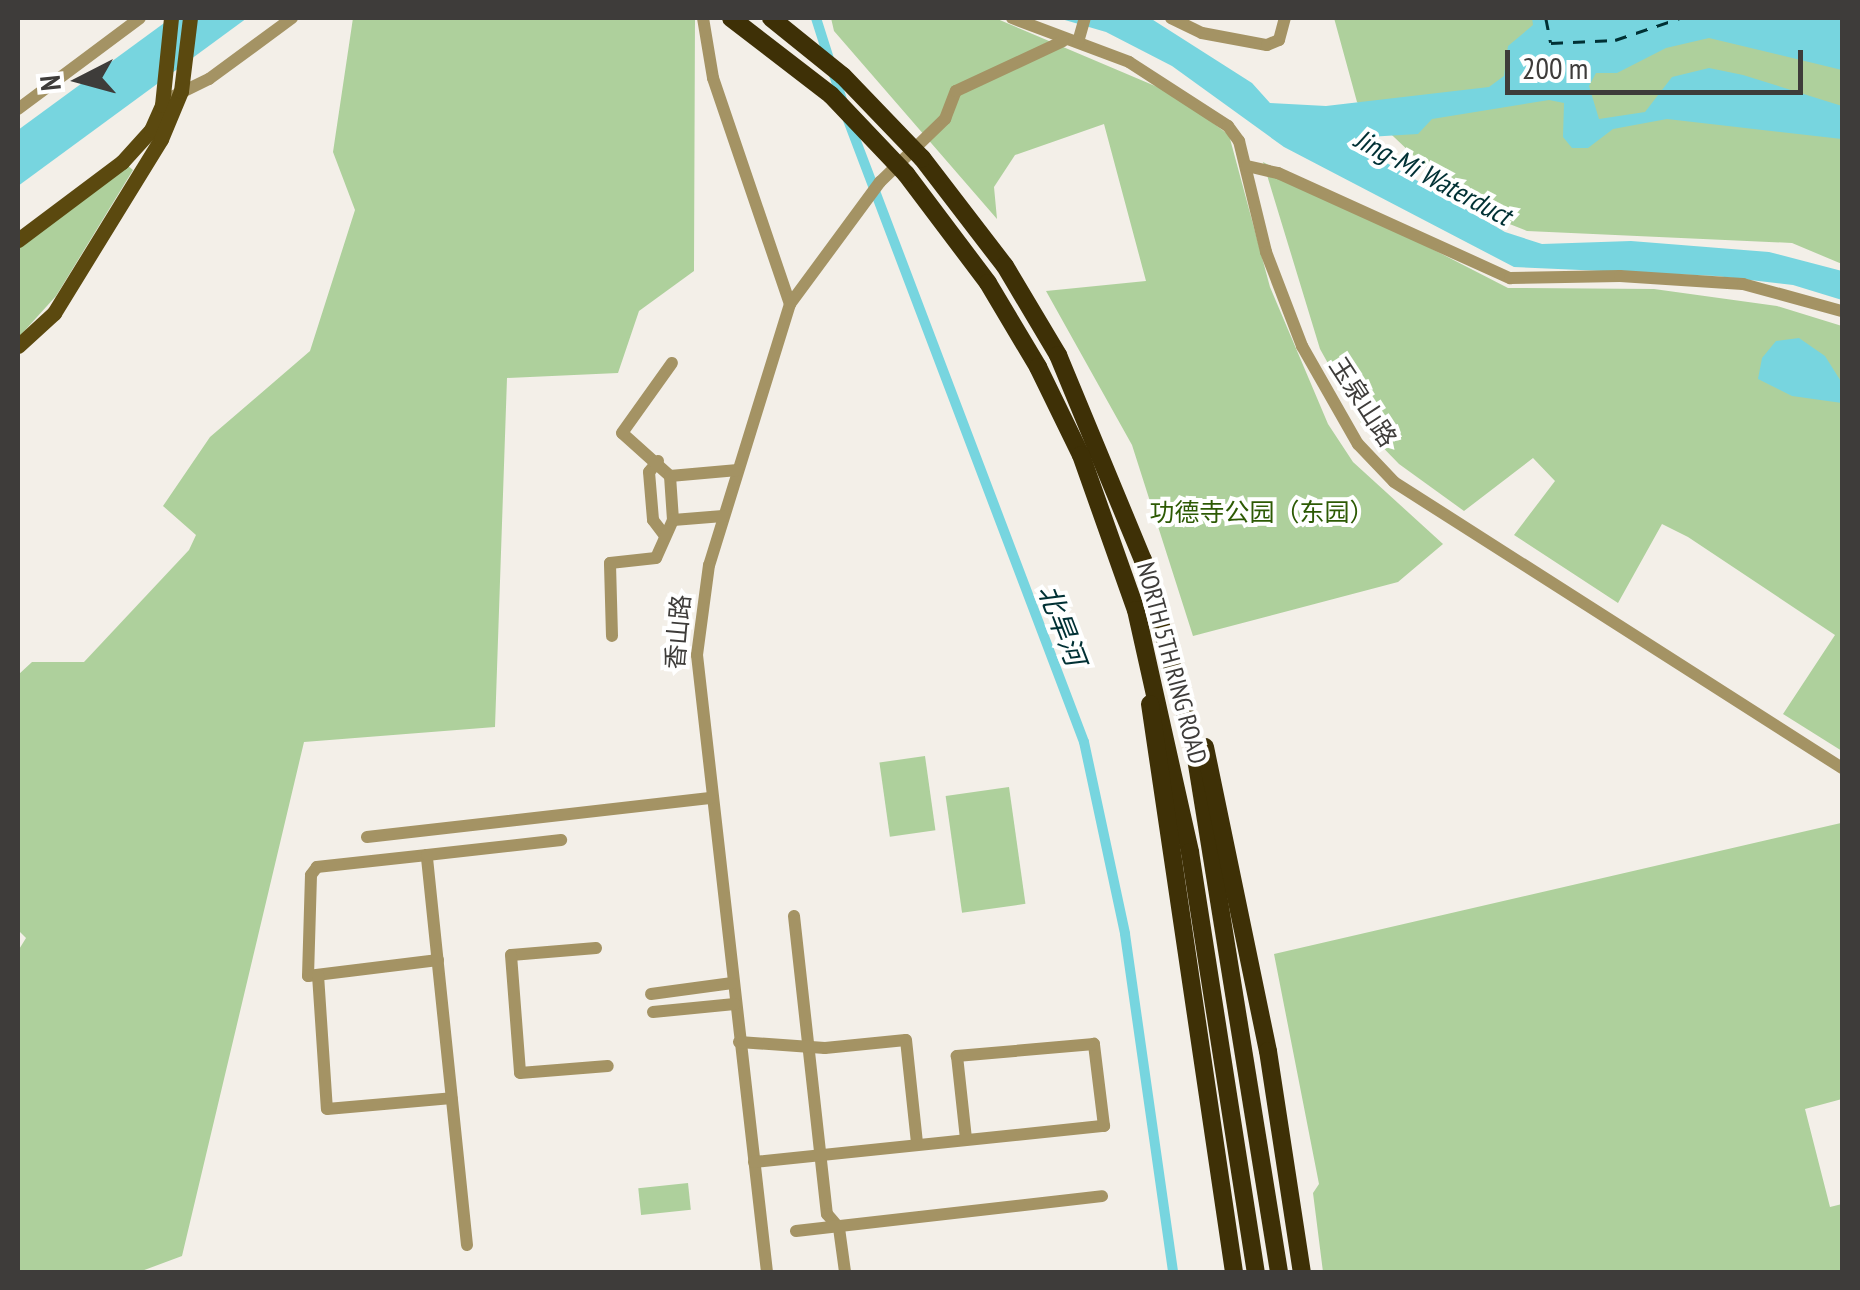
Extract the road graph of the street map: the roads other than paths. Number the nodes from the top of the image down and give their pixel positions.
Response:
1 (140, 18) edge
2 (171, 18) edge
3 (190, 18) edge
4 (292, 18) edge
5 (703, 18) edge
6 (731, 18) edge
7 (771, 18) edge
8 (1012, 18) edge
9 (1171, 18) edge
10 (1285, 18) edge
11 (1084, 22) edge
12 (1063, 41) dead end
13 (1078, 42) junction
14 (181, 90) junction
15 (162, 106) junction
16 (18, 109) edge
17 (1247, 166) junction
18 (18, 240) edge
19 (790, 304) junction
20 (1842, 311) edge
21 (18, 346) edge
22 (672, 363) dead end
23 (658, 461) junction
24 (738, 470) junction
25 (670, 476) junction
26 (723, 516) junction
27 (672, 520) junction
28 (665, 536) junction
29 (1136, 610) junction
30 (1162, 622) junction
31 (612, 636) dead end
32 (1842, 768) edge
33 (710, 798) junction
34 (367, 837) dead end
35 (561, 840) dead end
36 (428, 855) junction
37 (794, 916) dead end
38 (596, 948) dead end
39 (438, 960) junction
40 (318, 975) junction
41 (732, 983) junction
42 (651, 994) dead end
43 (735, 1004) junction
44 (653, 1012) dead end
45 (740, 1042) junction
46 (807, 1042) junction
47 (608, 1066) dead end
48 (452, 1098) junction
49 (966, 1139) junction
50 (917, 1143) junction
51 (818, 1155) junction
52 (754, 1162) junction
53 (1102, 1196) dead end
54 (840, 1228) junction
55 (796, 1231) dead end
56 (468, 1245) dead end
57 (768, 1272) edge
58 (845, 1272) edge
59 (1234, 1272) edge
60 (1256, 1272) edge
61 (1279, 1272) edge
62 (1302, 1272) edge

1 - 16 street
2 - 15 main road
3 - 14 main road
4 - 14 street
5 - 19 street
6 - 29 highway, NORTH 5TH RING ROAD, bridge
7 - 30 highway, NORTH 5TH RING ROAD, bridge
8 - 13 street, 玉泉山路
9 - 10 street
11 - 13 street
12 - 19 street, 香山路
13 - 17 street, 玉泉山路
14 - 15 street
14 - 21 main road
15 - 18 main road
17 - 20 street
17 - 32 street, 玉泉山路
19 - 24 street, 香山路
22 - 23 street
23 - 25 street
23 - 28 street
24 - 25 street
24 - 26 street, 香山路
25 - 27 street
26 - 27 street
26 - 33 street, 香山路
27 - 28 street
28 - 31 street
29 - 59 highway
29 - 60 highway, NORTH 5TH RING ROAD
30 - 61 highway, NORTH 5TH RING ROAD
30 - 62 highway
33 - 34 street
33 - 41 street, 香山路
35 - 36 street
36 - 39 street
36 - 40 street
37 - 46 street
38 - 47 street
39 - 40 street
39 - 48 street
40 - 48 street
41 - 42 street
41 - 43 street, 香山路
43 - 44 street
43 - 45 street, 香山路
45 - 46 street
45 - 52 street, 香山路
46 - 50 street
46 - 51 street
48 - 56 street
49 - 49 street
49 - 50 street
50 - 51 street
51 - 52 street
51 - 54 street
52 - 57 street, 香山路
53 - 54 street
54 - 55 street
54 - 58 street

